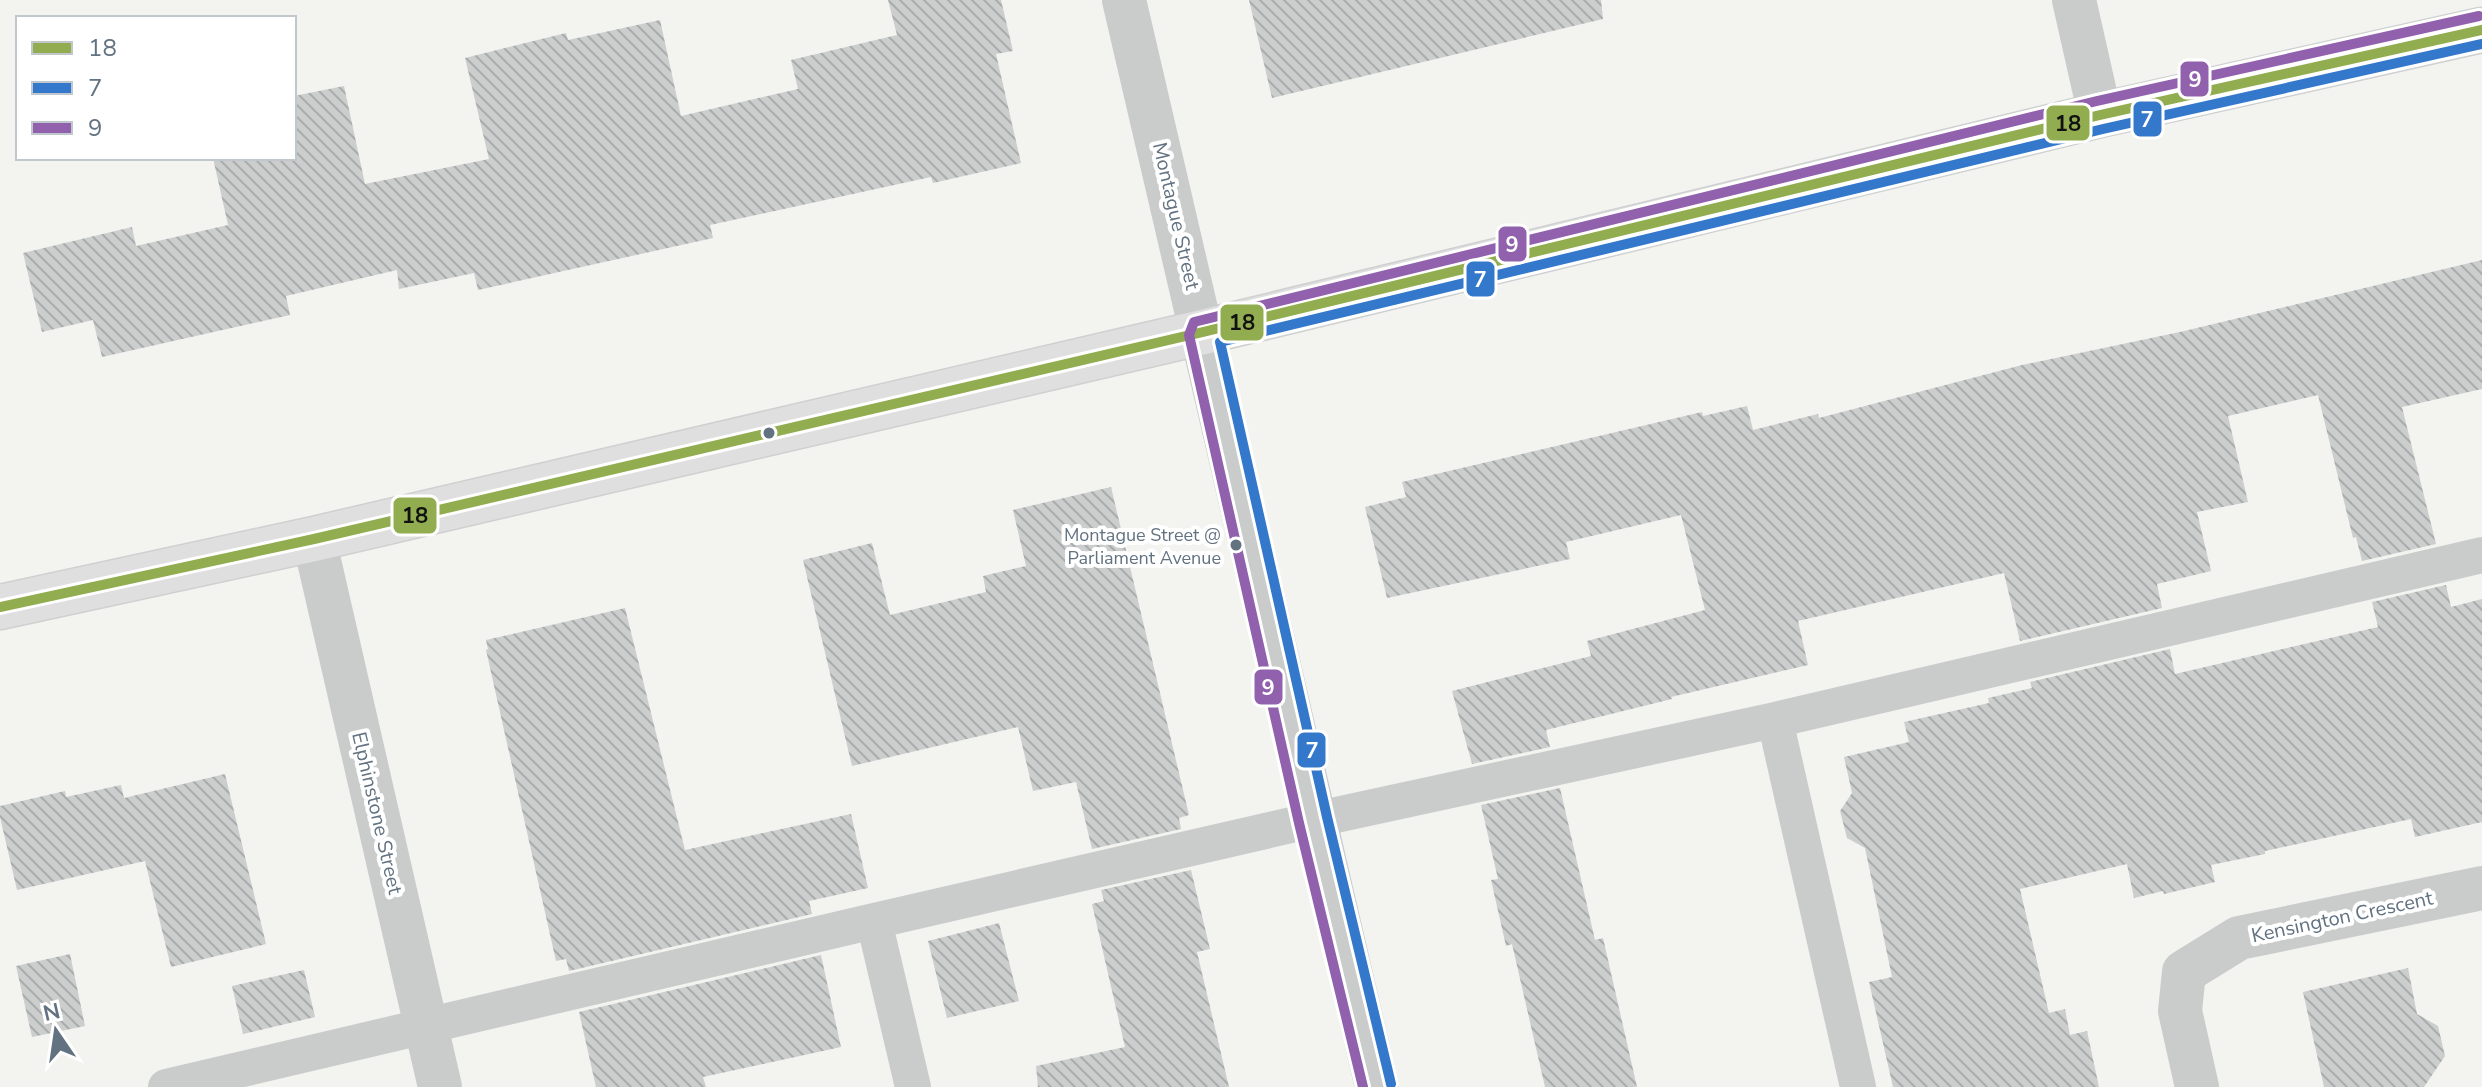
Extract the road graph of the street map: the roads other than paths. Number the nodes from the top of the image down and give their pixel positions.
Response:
1 (1124, 0) edge
2 (2074, 0) edge
3 (2482, 30) edge
4 (2100, 115) junction
5 (1203, 332) junction
6 (314, 539) junction
7 (2482, 555) edge
8 (0, 607) edge
9 (1775, 720) junction
10 (1313, 820) junction
11 (2482, 888) edge
12 (874, 921) junction
13 (426, 1025) junction
14 (166, 1087) edge
15 (440, 1087) edge
16 (913, 1087) edge
17 (1377, 1087) edge
18 (1858, 1087) edge
19 (2197, 1087) edge

1 - 5 street, Montague Street
2 - 4 street
3 - 4 main road
4 - 5 main road
5 - 6 main road
5 - 10 street, Montague Street
6 - 8 main road
6 - 13 street, Elphinstone Street
7 - 9 lane
9 - 10 lane
9 - 18 lane
10 - 12 lane
10 - 17 street, Montague Street
11 - 19 street, Kensington Crescent
12 - 13 lane
12 - 16 lane
13 - 14 lane
13 - 15 street, Elphinstone Street

